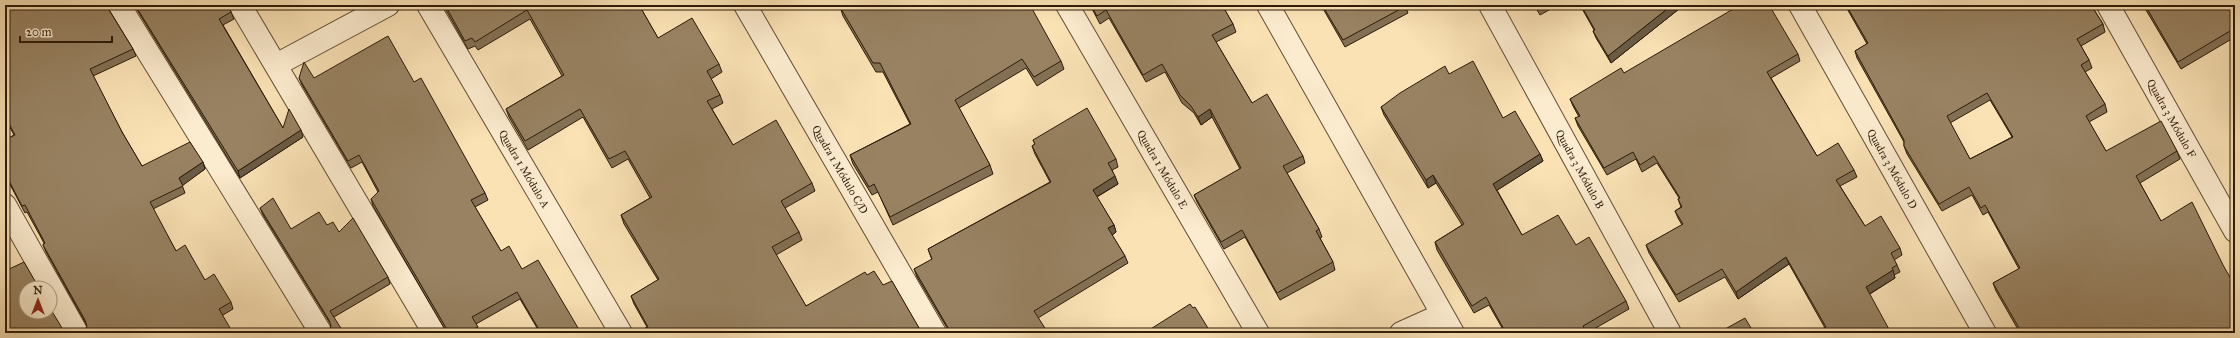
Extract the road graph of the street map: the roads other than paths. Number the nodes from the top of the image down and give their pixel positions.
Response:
1 (119, 5) edge
2 (240, 5) edge
3 (388, 5) edge
4 (428, 5) edge
5 (745, 5) edge
6 (1067, 5) edge
7 (1268, 5) edge
8 (1490, 5) edge
9 (1800, 5) edge
10 (2108, 5) edge
11 (276, 65) junction
12 (5, 205) edge
13 (2235, 231) edge
14 (1447, 324) edge
15 (77, 333) edge
16 (320, 333) edge
17 (434, 333) edge
18 (621, 333) edge
19 (935, 333) edge
20 (1258, 333) edge
21 (1401, 333) edge
22 (1670, 333) edge
23 (1985, 333) edge

1 - 16 street
2 - 11 street
3 - 11 street
4 - 18 street, Quadra 1 Módulo A
5 - 19 street, Quadra 1 Módulo C/D
6 - 20 street, Quadra 1 Módulo E
7 - 14 street
8 - 22 street, Quadra 3 Módulo B
9 - 23 street, Quadra 3 Módulo D
10 - 13 street, Quadra 3 Módulo F
11 - 17 street
12 - 15 street
14 - 21 street

